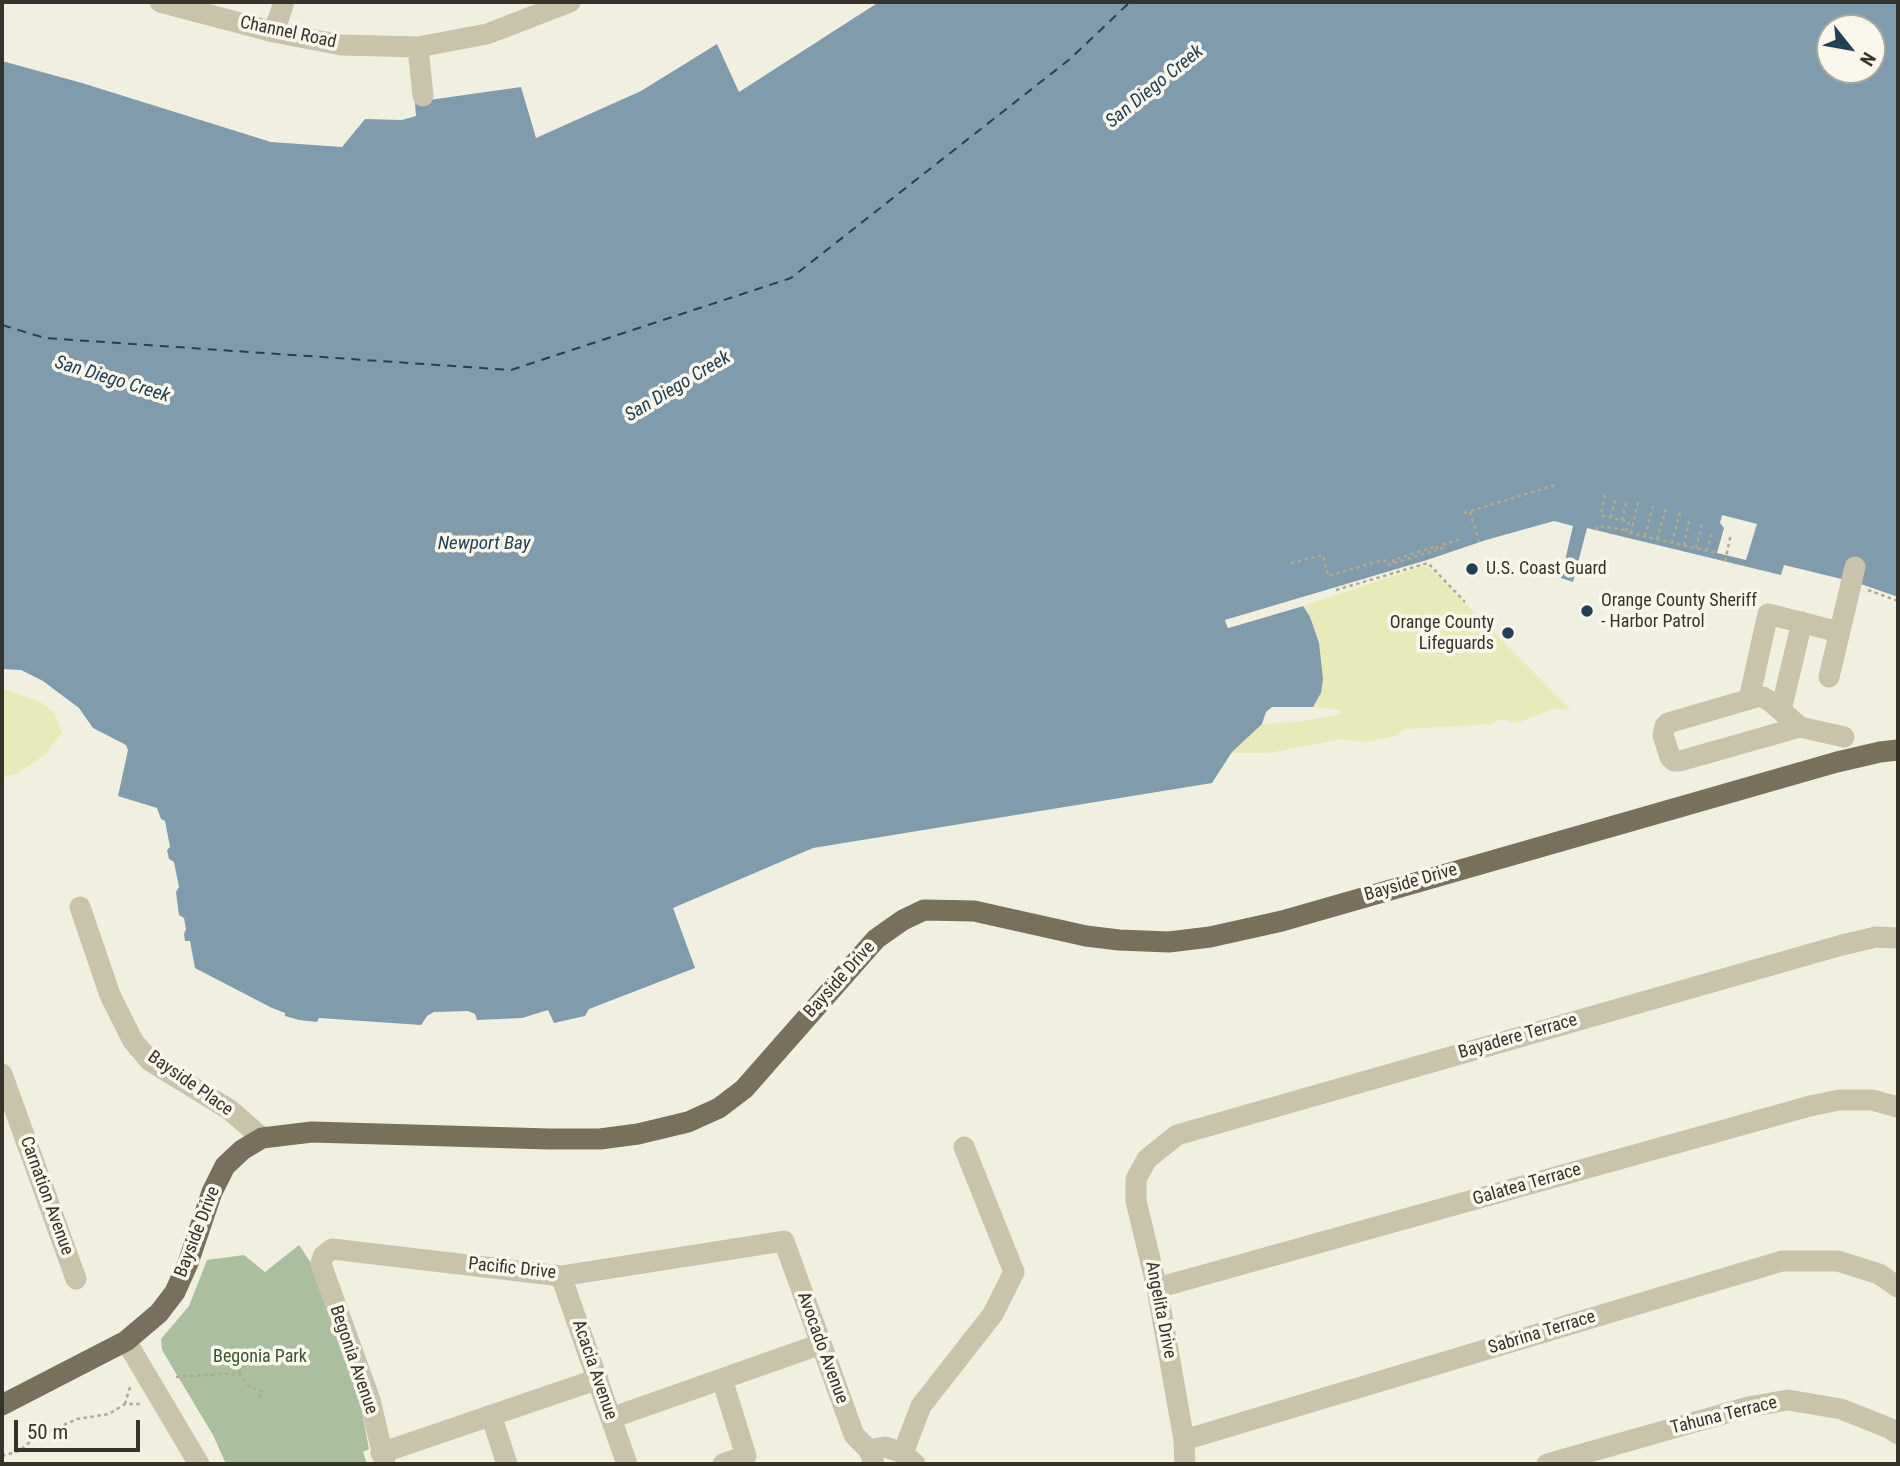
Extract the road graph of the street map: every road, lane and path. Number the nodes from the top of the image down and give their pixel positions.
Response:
1 (160, 2) edge
2 (284, 2) edge
3 (570, 2) edge
4 (274, 32) junction
5 (418, 47) junction
6 (423, 96) dead end
7 (1556, 485) dead end
8 (1605, 495) dead end
9 (1616, 497) dead end
10 (1627, 500) dead end
11 (1638, 502) dead end
12 (1653, 506) dead end
13 (1666, 509) dead end
14 (1470, 512) junction
15 (1679, 512) dead end
16 (1464, 513) dead end
17 (1611, 517) junction
18 (1622, 520) junction
19 (1689, 521) dead end
20 (1702, 524) dead end
21 (1596, 530) dead end
22 (1626, 530) junction
23 (1712, 530) dead end
24 (1631, 533) junction
25 (1731, 534) dead end
26 (1645, 536) junction
27 (1460, 539) dead end
28 (1657, 540) junction
29 (1479, 542) dead end
30 (1672, 543) junction
31 (1684, 545) junction
32 (1696, 548) junction
33 (1437, 550) junction
34 (1707, 551) junction
35 (1717, 553) dead end
36 (1419, 556) junction
37 (1725, 561) dead end
38 (1290, 564) dead end
39 (1394, 564) junction
40 (1421, 565) junction
41 (1855, 568) dead end
42 (1336, 590) dead end
43 (1465, 602) dead end
44 (1802, 622) junction
45 (1839, 632) junction
46 (1829, 677) dead end
47 (1749, 699) junction
48 (1781, 710) junction
49 (1800, 727) junction
50 (1844, 737) dead end
51 (1898, 750) edge
52 (80, 907) dead end
53 (1898, 938) edge
54 (2, 1074) edge
55 (6, 1101) edge
56 (1898, 1107) edge
57 (262, 1138) junction
58 (964, 1147) dead end
59 (1147, 1159) joint
60 (784, 1241) joint
61 (323, 1256) joint
62 (561, 1276) junction
63 (76, 1279) dead end
64 (1898, 1287) edge
65 (1157, 1288) junction
66 (127, 1341) junction
67 (821, 1344) junction
68 (268, 1350) dead end
69 (239, 1373) junction
70 (176, 1377) dead end
71 (722, 1379) junction
72 (598, 1380) junction
73 (259, 1398) dead end
74 (5, 1402) edge
75 (150, 1404) dead end
76 (491, 1415) junction
77 (611, 1418) junction
78 (1898, 1434) edge
79 (1184, 1440) junction
80 (2, 1456) edge
81 (383, 1458) edge
82 (909, 1458) edge
83 (868, 1459) edge
84 (199, 1464) edge
85 (507, 1464) edge
86 (627, 1464) edge
87 (723, 1464) edge
88 (1185, 1464) edge
89 (1547, 1464) edge

1 - 4 street, Channel Road
2 - 4 street
3 - 5 street, Channel Road
4 - 5 street, Channel Road
5 - 6 street
7 - 14 path
8 - 17 path
9 - 17 path
10 - 18 path
11 - 24 path
12 - 26 path
13 - 28 path
14 - 16 path
14 - 29 path
15 - 30 path
17 - 18 path
18 - 22 path
19 - 31 path
20 - 32 path
21 - 22 path
22 - 24 path
23 - 34 path
24 - 26 path
25 - 37 path
26 - 28 path
27 - 33 path
28 - 30 path
30 - 31 path
31 - 32 path
32 - 34 path
33 - 36 path
33 - 39 path
34 - 35 path
36 - 39 path
36 - 40 path
38 - 39 path
40 - 42 path
40 - 43 path
41 - 45 street
44 - 45 street
44 - 47 street
44 - 48 street
45 - 46 street
47 - 48 street
47 - 49 street
48 - 49 street
49 - 50 street
51 - 57 main road, Bayside Drive
52 - 57 street, Bayside Place
53 - 59 street, Bayadere Terrace
54 - 55 street, Carnation Avenue
55 - 63 street, Carnation Avenue
56 - 65 street, Galatea Terrace
57 - 66 main road, Bayside Drive
58 - 82 street
59 - 65 street, Angelita Drive
60 - 62 street, Pacific Drive
60 - 67 street, Avocado Avenue
61 - 62 street, Pacific Drive
61 - 81 street, Begonia Avenue
62 - 72 street, Acacia Avenue
64 - 79 street, Sabrina Terrace
65 - 79 street, Angelita Drive
66 - 74 main road, Bayside Drive
66 - 84 street
67 - 71 street
67 - 83 street, Avocado Avenue
68 - 69 path
69 - 70 path
69 - 73 path
71 - 77 street
71 - 87 street
72 - 76 street
72 - 77 street, Acacia Avenue
75 - 80 path
76 - 81 street
76 - 85 street
77 - 86 street, Acacia Avenue
78 - 89 street, Tahuna Terrace
79 - 88 street, Angelita Drive
82 - 83 street, Avocado Avenue

